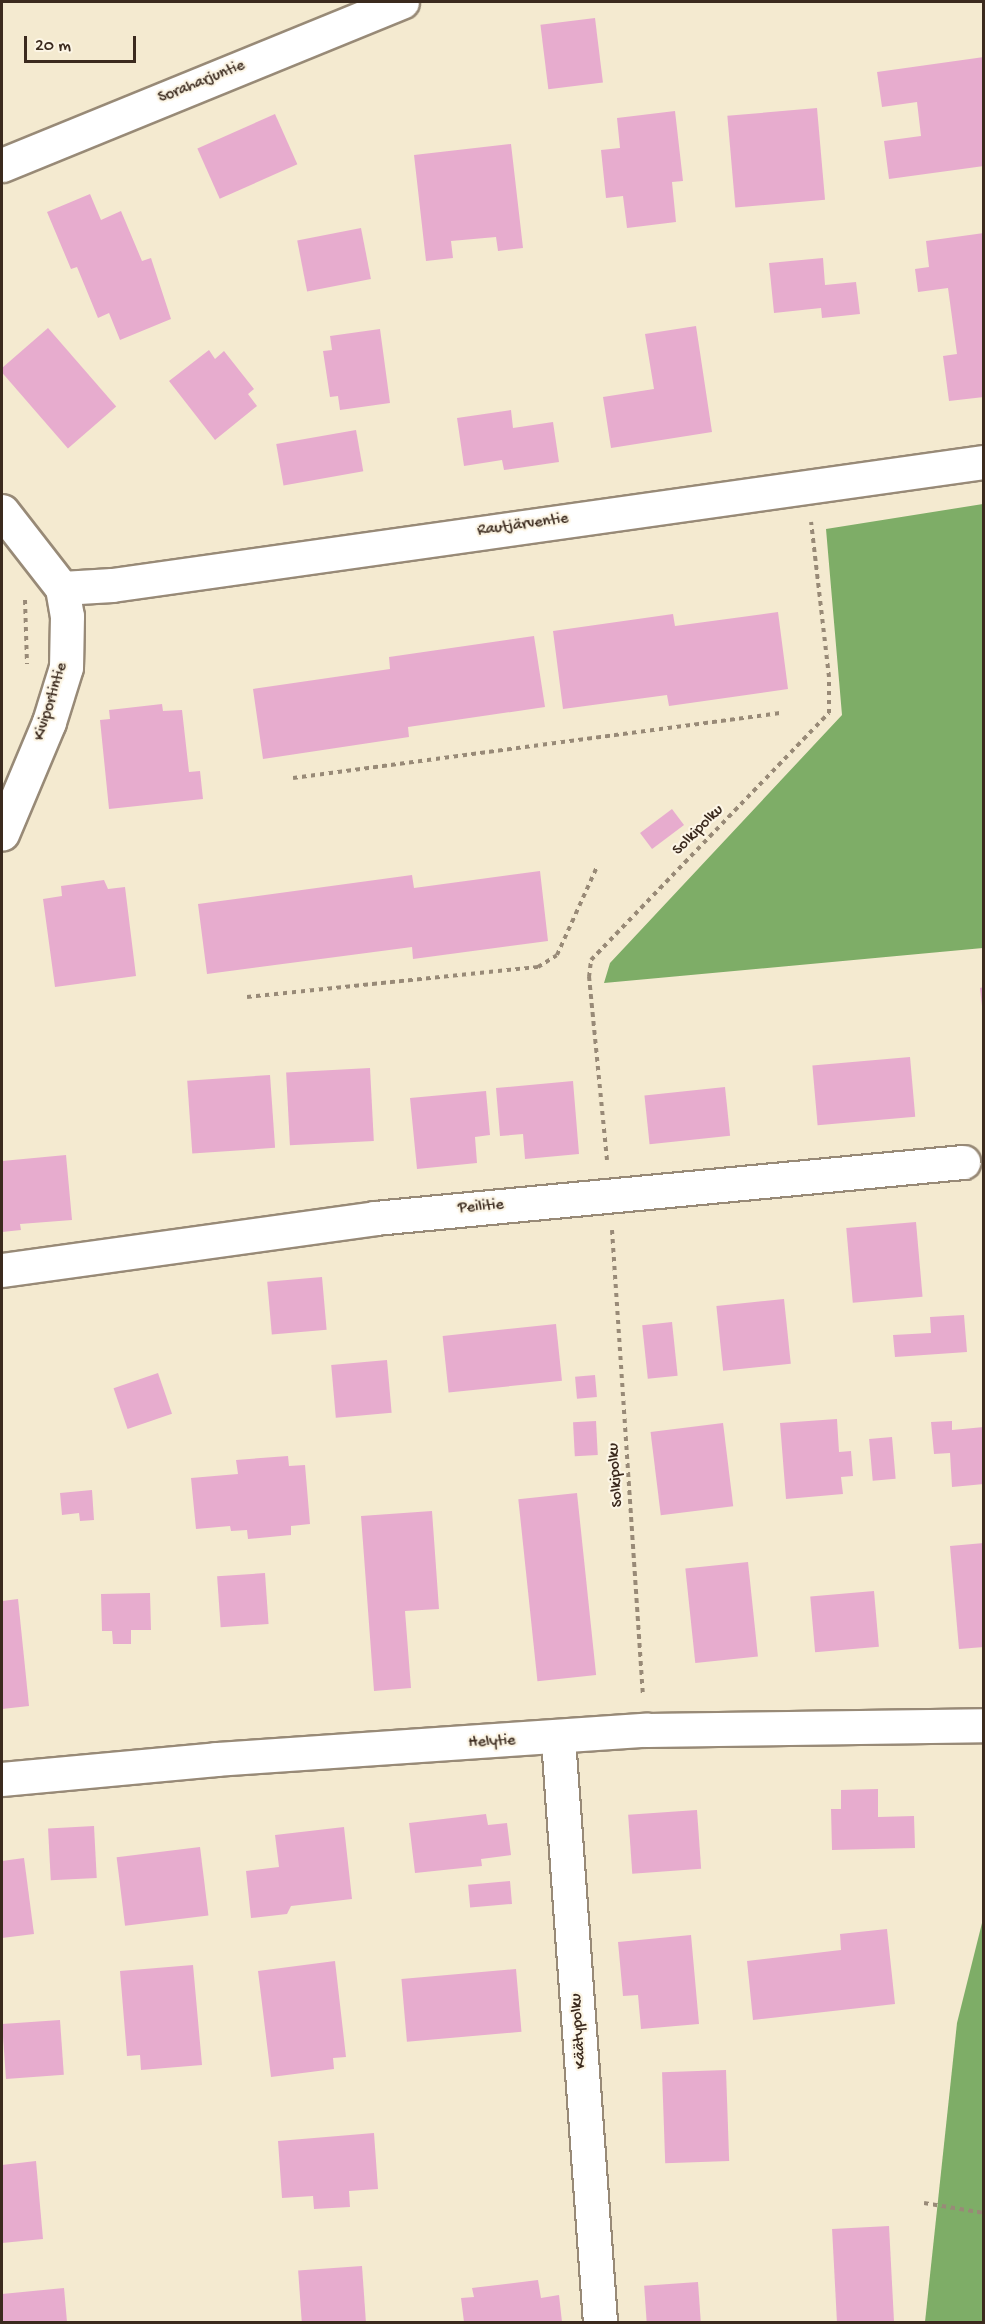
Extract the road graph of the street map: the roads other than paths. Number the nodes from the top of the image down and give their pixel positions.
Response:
1 (402, 2) edge
2 (2, 165) edge
3 (984, 462) edge
4 (2, 512) edge
5 (62, 588) junction
6 (2, 834) edge
7 (963, 1162) dead end
8 (2, 1270) edge
9 (984, 1725) edge
10 (558, 1739) junction
11 (2, 1779) edge
12 (600, 2322) edge

1 - 2 street, Soraharjuntie
3 - 5 street, Rautjärventie
4 - 5 street, Kiviportintie
5 - 6 street, Kiviportintie
7 - 8 street, Peilitie
9 - 10 street, Helytie
10 - 11 street, Helytie
10 - 12 street, Käätypolku

